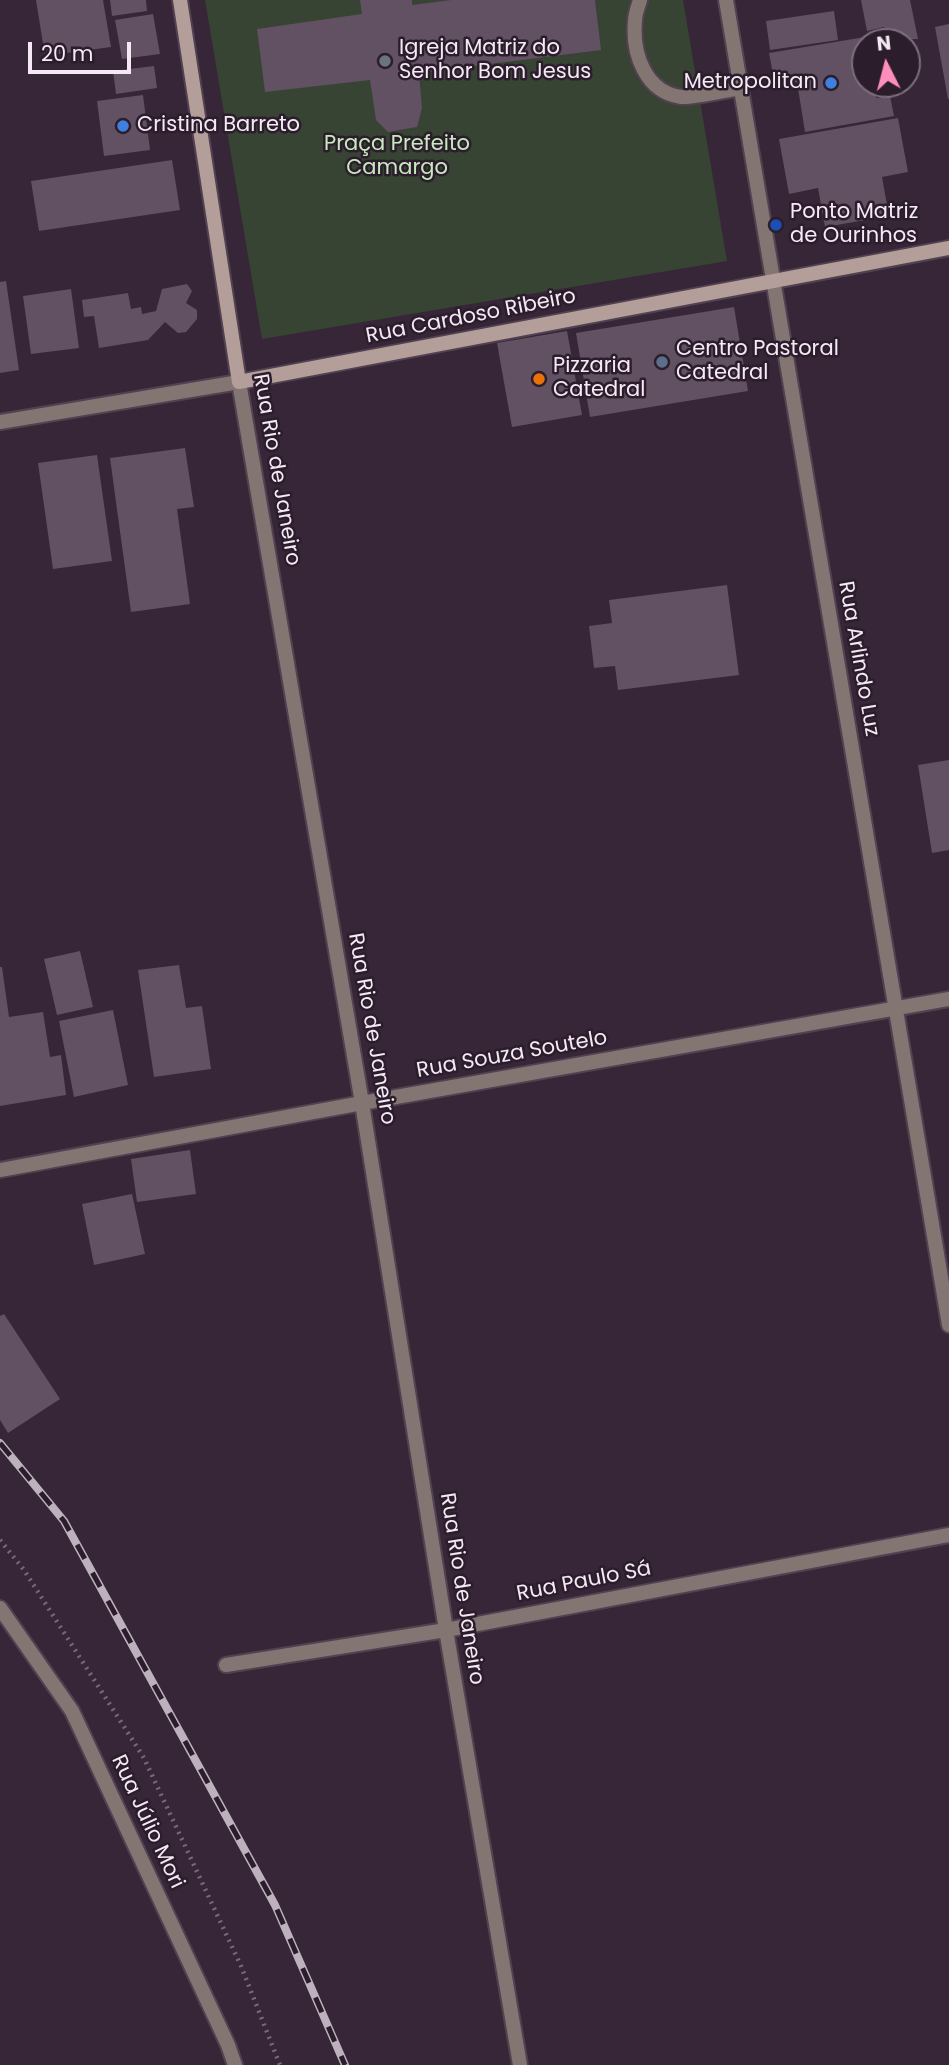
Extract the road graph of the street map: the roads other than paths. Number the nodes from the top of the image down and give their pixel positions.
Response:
1 (180, 0) edge
2 (640, 0) edge
3 (726, 0) edge
4 (741, 88) junction
5 (949, 248) edge
6 (774, 281) junction
7 (239, 382) junction
8 (0, 422) edge
9 (949, 999) edge
10 (896, 1008) junction
11 (362, 1103) junction
12 (0, 1170) edge
13 (949, 1325) edge
14 (949, 1535) edge
15 (0, 1608) edge
16 (446, 1630) junction
17 (226, 1665) dead end
18 (236, 2065) edge
19 (520, 2065) edge

1 - 7 street, Rua Rio de Janeiro
2 - 4 street
3 - 4 street, Rua Arlindo Luz
4 - 6 street, Rua Arlindo Luz
5 - 6 street, Rua Cardoso Ribeiro
6 - 7 street, Rua Cardoso Ribeiro
6 - 10 street, Rua Arlindo Luz
7 - 8 street, Rua Cardoso Ribeiro
7 - 11 street, Rua Rio de Janeiro
9 - 10 street, Rua Souza Soutelo
10 - 11 street, Rua Souza Soutelo
10 - 13 street, Rua Arlindo Luz
11 - 12 street, Rua Souza Soutelo
11 - 16 street, Rua Rio de Janeiro
14 - 16 street, Rua Paulo Sá
15 - 18 street, Rua Júlio Mori
16 - 17 street, Rua Paulo Sá
16 - 19 street, Rua Rio de Janeiro

